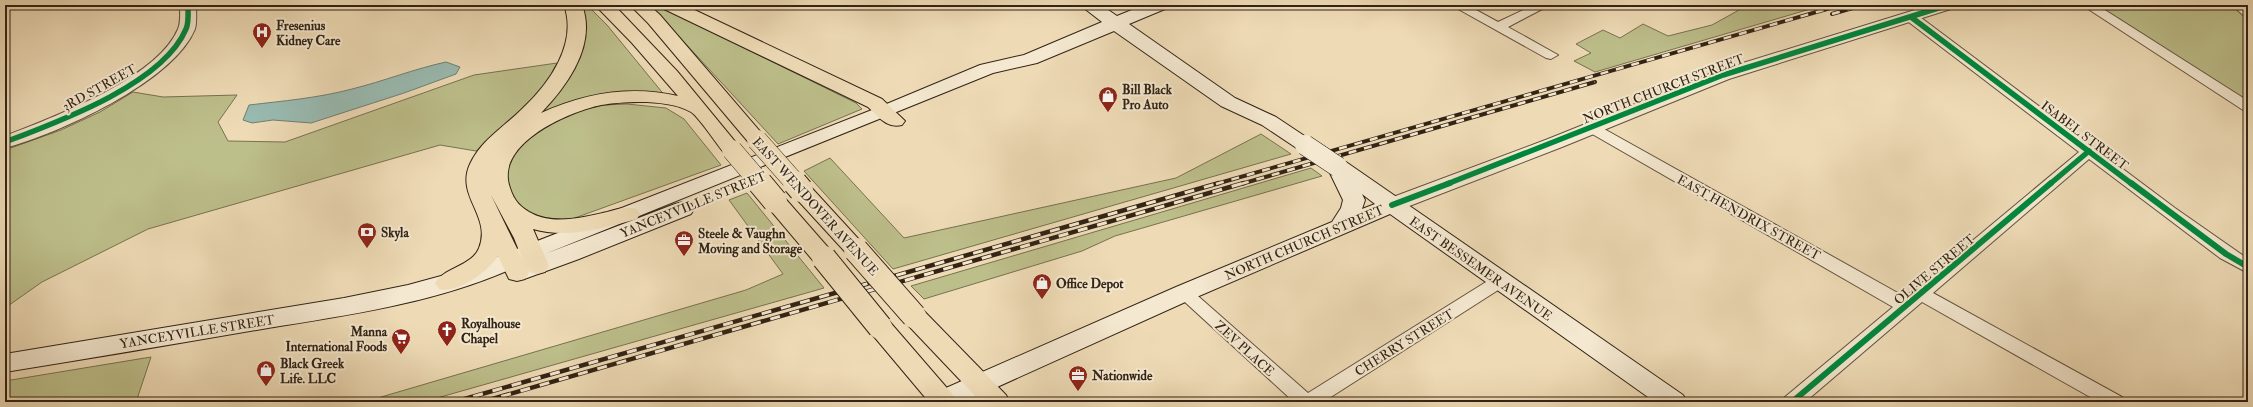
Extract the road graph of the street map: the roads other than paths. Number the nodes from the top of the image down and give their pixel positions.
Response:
1 (188, 5) edge
2 (573, 5) edge
3 (604, 5) edge
4 (640, 5) edge
5 (670, 5) edge
6 (1089, 5) edge
7 (1159, 5) edge
8 (1457, 5) edge
9 (1544, 5) edge
10 (1948, 5) edge
11 (2088, 5) edge
12 (2238, 5) edge
13 (2248, 12) edge
14 (1120, 15) edge
15 (1911, 18) junction
16 (1498, 27) junction
17 (1551, 55) dead end
18 (2248, 107) edge
19 (698, 108) junction
20 (890, 117) junction
21 (1592, 128) junction
22 (5, 142) edge
23 (2089, 151) junction
24 (1338, 167) junction
25 (1392, 205) junction
26 (512, 211) junction
27 (629, 214) junction
28 (495, 226) junction
29 (1339, 228) junction
30 (525, 262) junction
31 (2248, 267) edge
32 (1500, 281) junction
33 (447, 283) junction
34 (1184, 294) junction
35 (1921, 294) junction
36 (1906, 306) junction
37 (5, 363) edge
38 (980, 383) junction
39 (942, 401) edge
40 (997, 402) edge
41 (1307, 402) edge
42 (1674, 402) edge
43 (1792, 402) edge
44 (2114, 402) edge

1 - 22 street, 3RD STREET
2 - 28 highway
3 - 19 highway, EAST WENDOVER AVENUE
4 - 38 highway, EAST WENDOVER AVENUE, bridge
5 - 20 highway
6 - 14 main road, EAST BESSEMER AVENUE
7 - 14 main road, YANCEYVILLE STREET
8 - 16 street
9 - 16 street
10 - 15 street, NORTH CHURCH STREET
11 - 18 street
12 - 13 street
14 - 20 main road, YANCEYVILLE STREET
14 - 24 main road, EAST BESSEMER AVENUE, bridge
15 - 21 street, NORTH CHURCH STREET
15 - 23 street, ISABEL STREET
16 - 17 street
19 - 26 highway
19 - 39 highway, EAST WENDOVER AVENUE, bridge
20 - 27 main road, YANCEYVILLE STREET
20 - 30 main road, YANCEYVILLE STREET
21 - 25 street, NORTH CHURCH STREET
21 - 36 street, EAST HENDRIX STREET
23 - 31 street, ISABEL STREET
23 - 35 street, OLIVE STREET
24 - 25 main road, EAST BESSEMER AVENUE
24 - 29 main road
25 - 29 main road, NORTH CHURCH STREET
25 - 32 main road, EAST BESSEMER AVENUE
26 - 27 highway
26 - 30 highway
27 - 30 main road, YANCEYVILLE STREET
28 - 30 highway
28 - 33 highway
29 - 34 main road, NORTH CHURCH STREET
30 - 33 main road, YANCEYVILLE STREET
32 - 41 street, CHERRY STREET
32 - 42 main road, EAST BESSEMER AVENUE
33 - 37 main road, YANCEYVILLE STREET
34 - 38 main road, NORTH CHURCH STREET
34 - 41 street, ZEV PLACE
35 - 36 street, OLIVE STREET
35 - 44 street
36 - 43 street, OLIVE STREET
38 - 39 main road, NORTH CHURCH STREET
38 - 40 highway, EAST WENDOVER AVENUE

